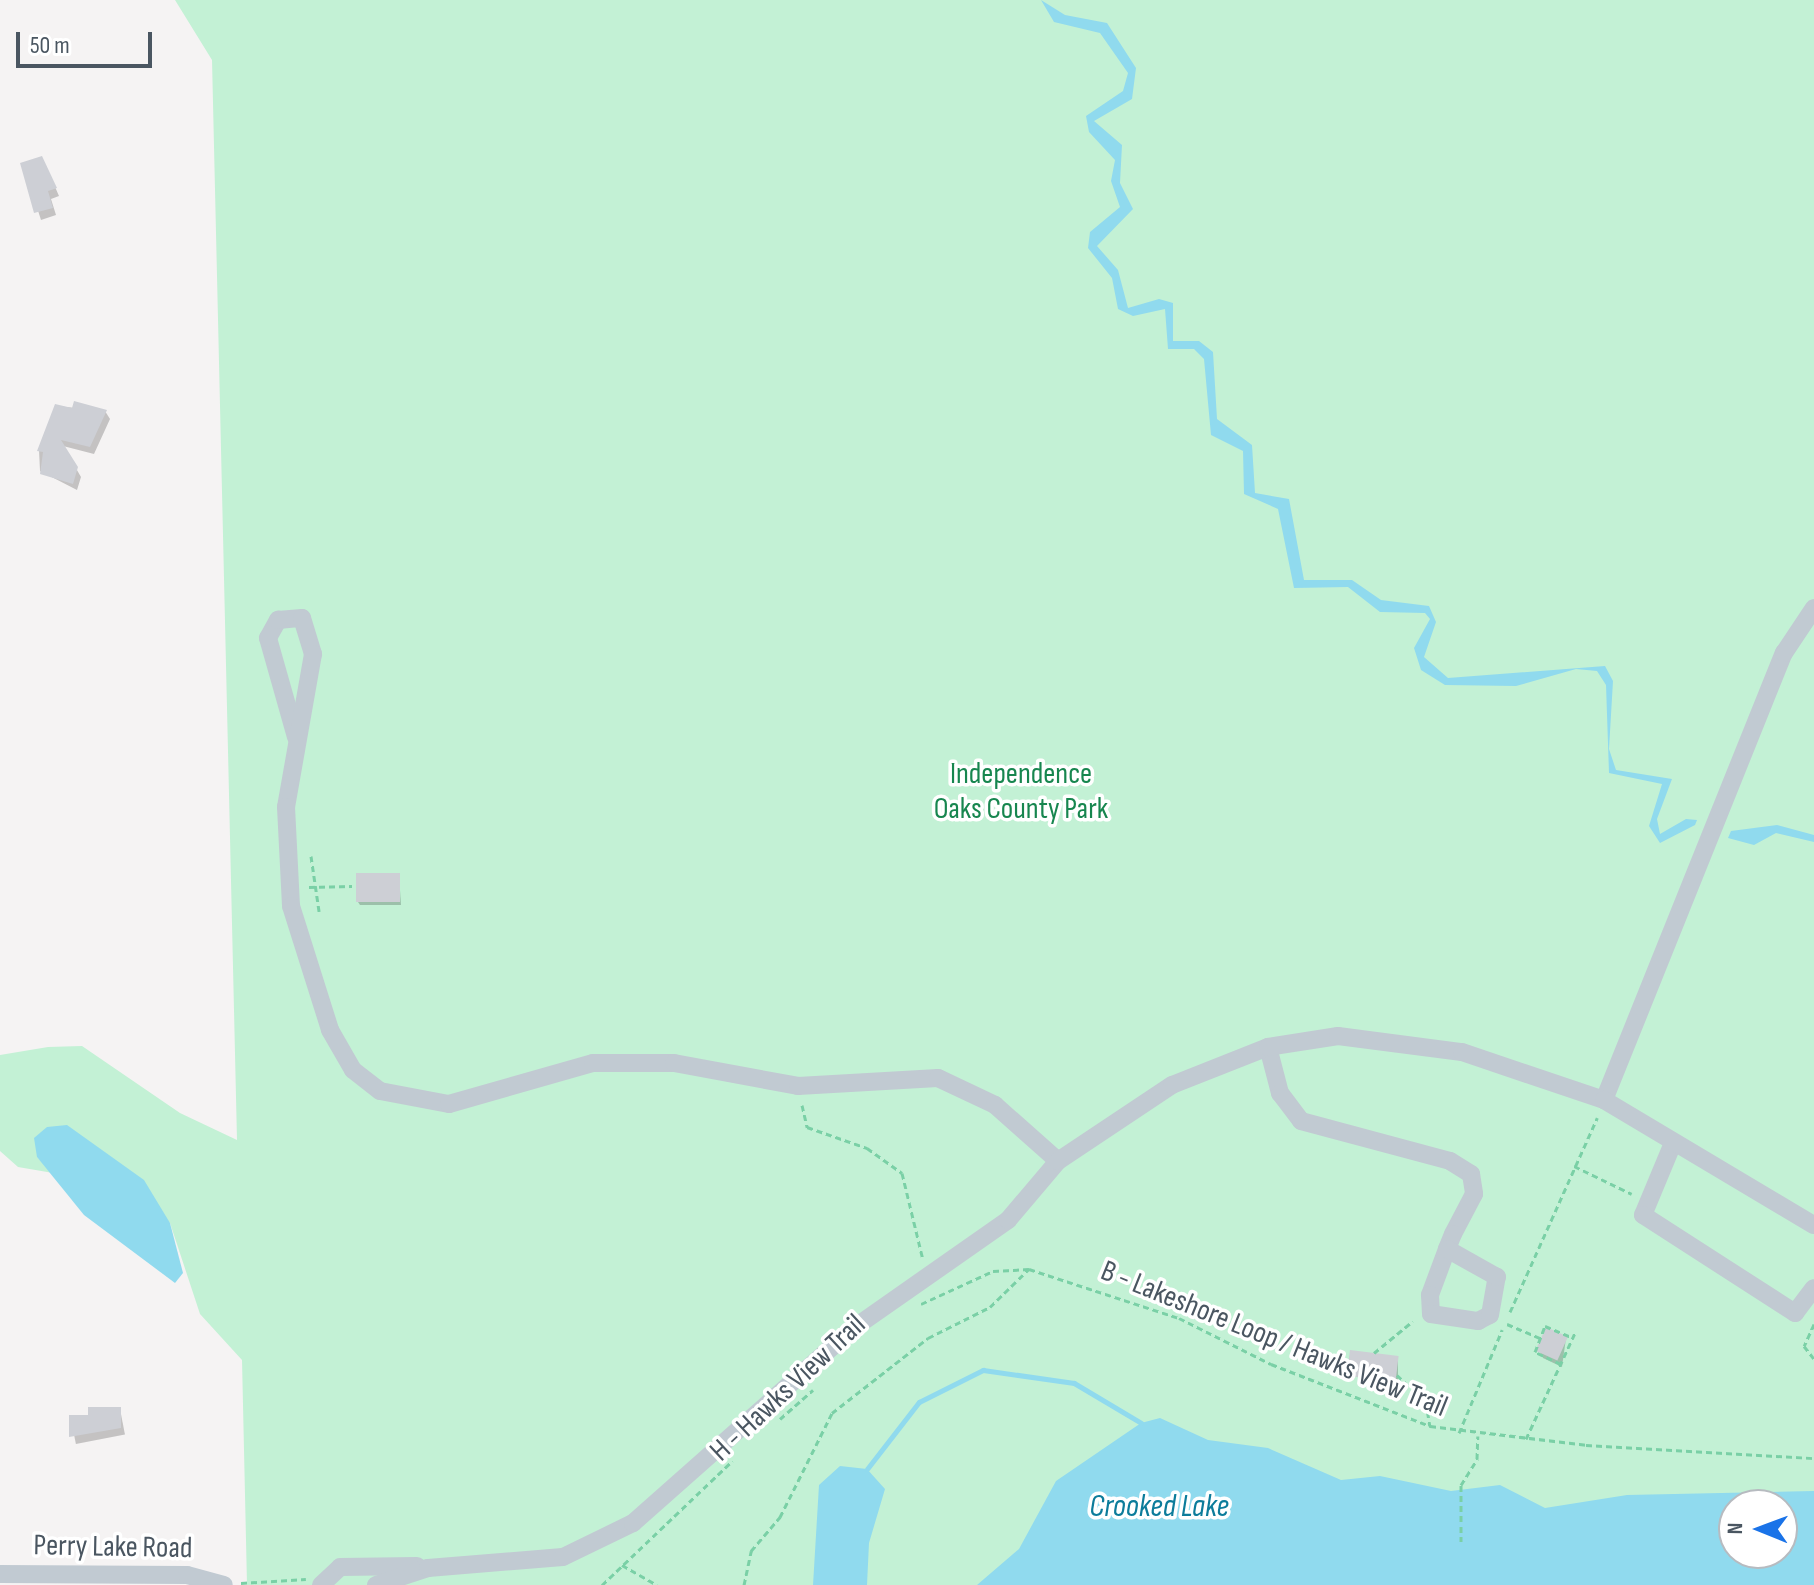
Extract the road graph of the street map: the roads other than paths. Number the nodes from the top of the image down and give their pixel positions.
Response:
1 (1814, 608) edge
2 (296, 737) junction
3 (1268, 1047) junction
4 (1604, 1100) junction
5 (1673, 1143) junction
6 (1058, 1161) junction
7 (1814, 1225) edge
8 (1447, 1249) junction
9 (1814, 1288) edge
10 (428, 1568) junction
11 (0, 1574) edge
12 (323, 1581) edge
13 (224, 1584) edge
14 (376, 1585) edge

1 - 4 street
2 - 2 street
2 - 6 street
3 - 4 street
3 - 6 street
3 - 8 street
4 - 5 street
5 - 7 street
5 - 9 street
6 - 10 street
8 - 8 street
10 - 12 street
10 - 14 street
11 - 13 street, Perry Lake Road

